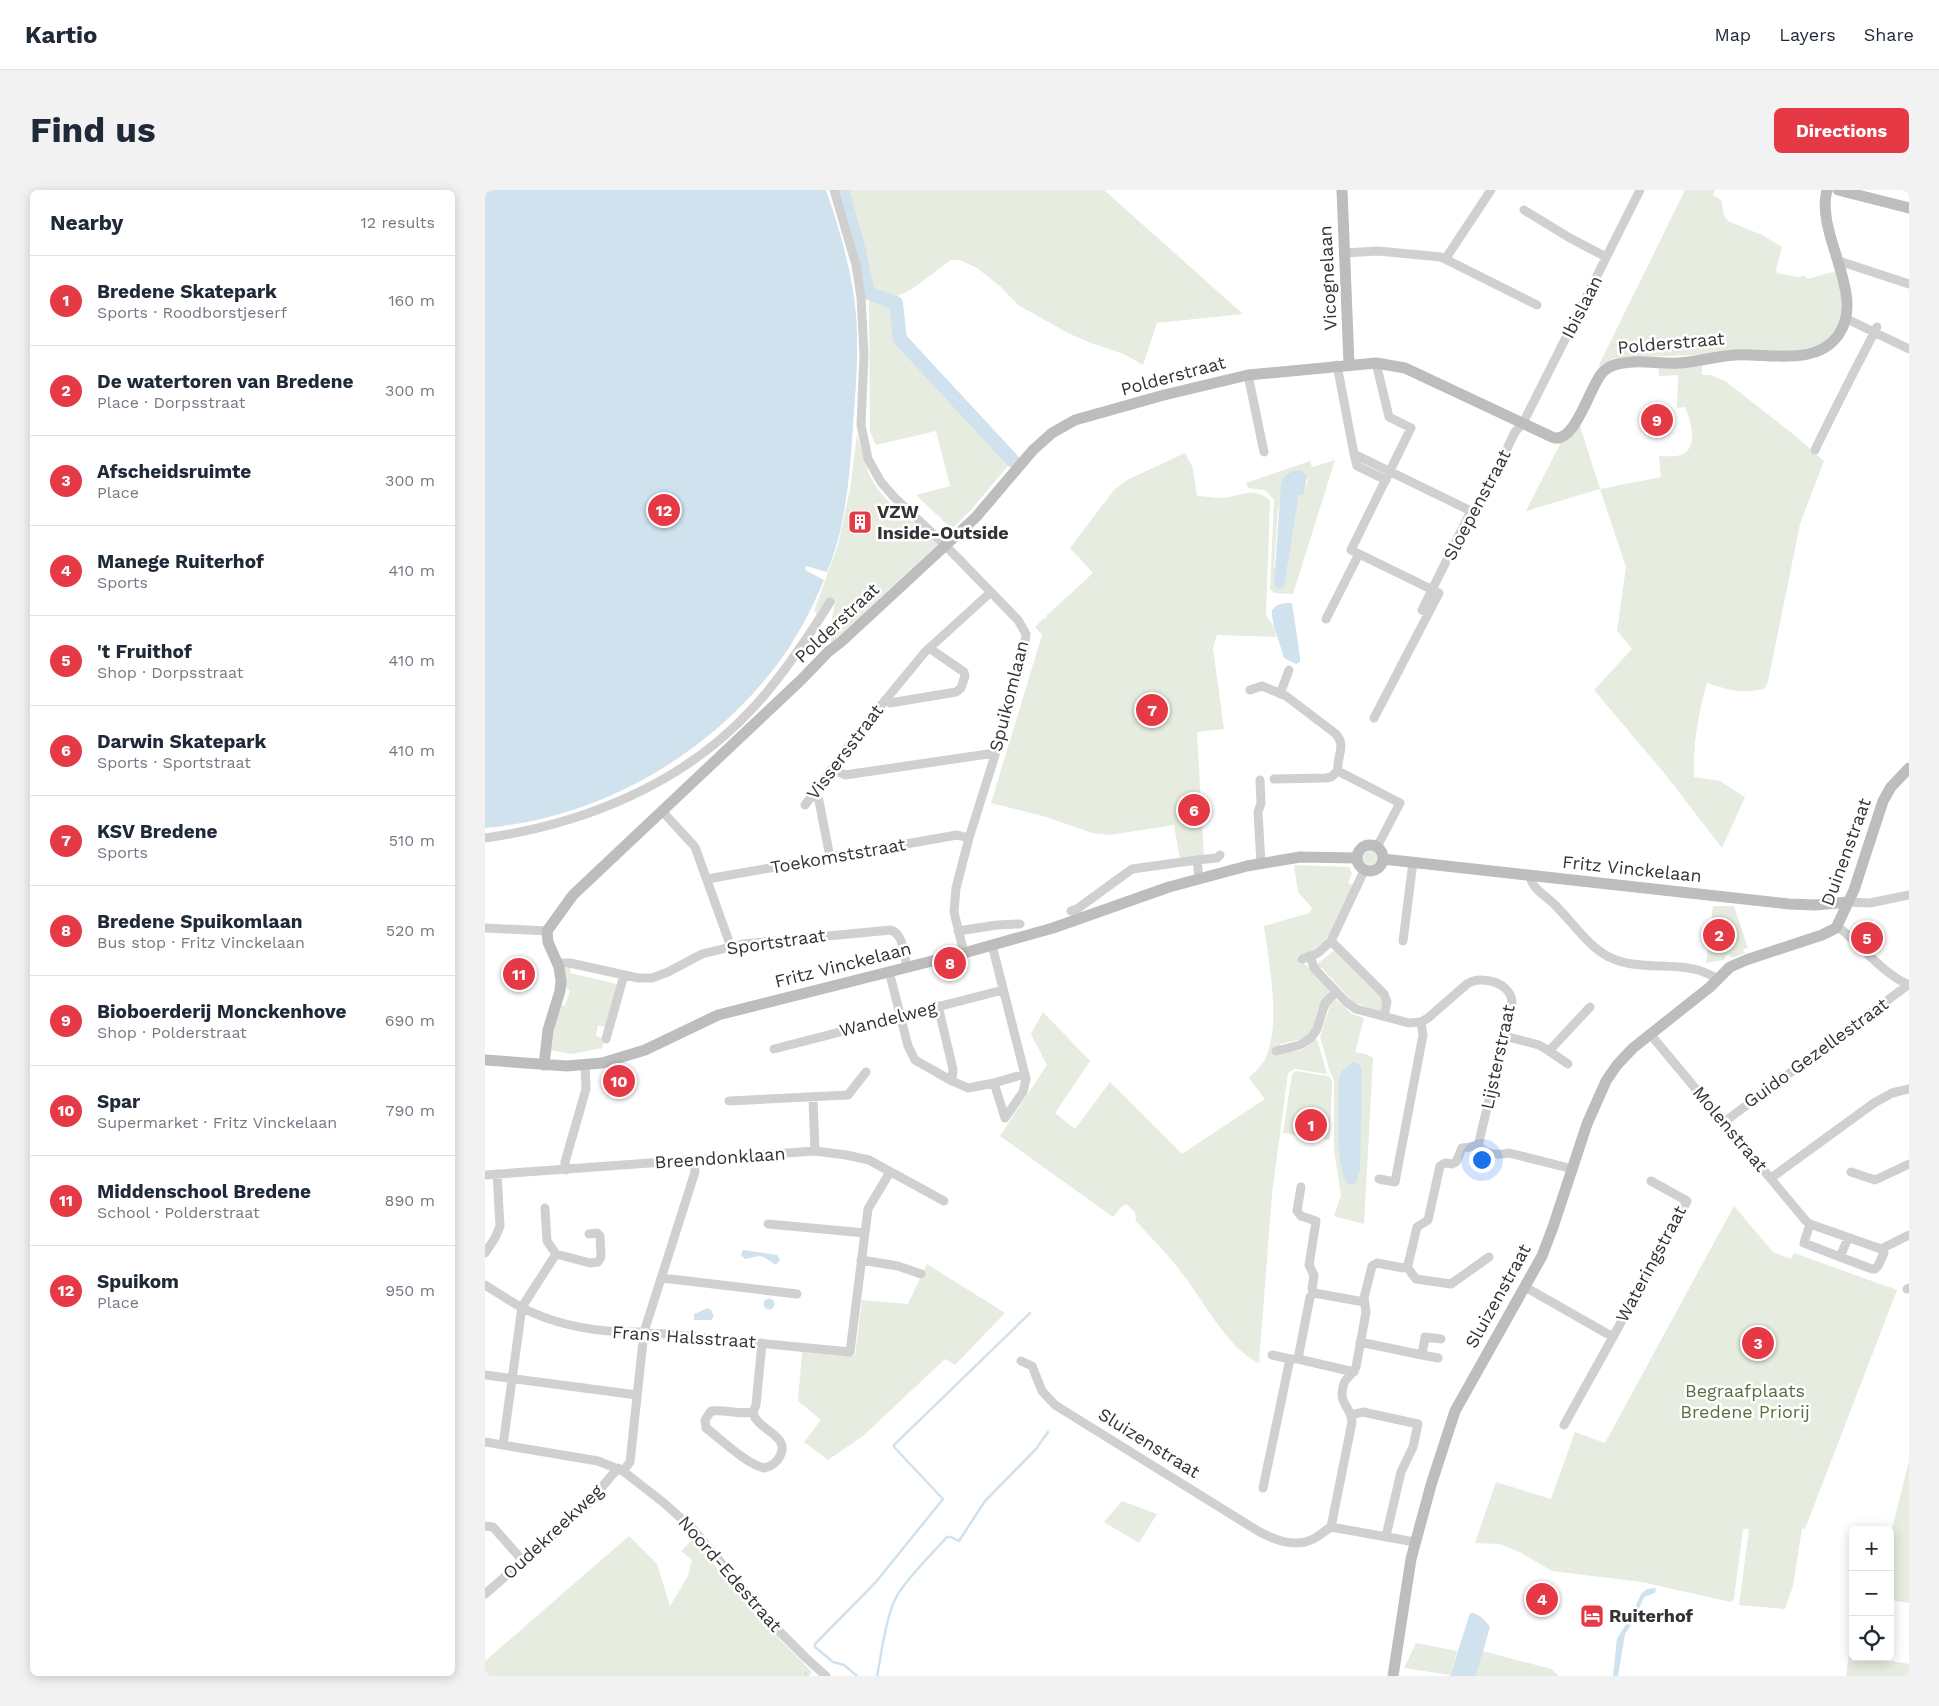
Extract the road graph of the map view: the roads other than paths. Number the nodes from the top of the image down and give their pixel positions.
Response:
1 (834, 190) edge
2 (1342, 190) edge
3 (1491, 190) edge
4 (1640, 190) edge
5 (1827, 190) edge
6 (1838, 190) edge
7 (1909, 208) edge
8 (1524, 210) dead end
9 (1344, 253) junction
10 (1607, 257) junction
11 (1446, 258) junction
12 (1839, 261) junction
13 (1909, 284) edge
14 (1537, 305) dead end
15 (1845, 315) junction
16 (1876, 329) junction
17 (1909, 342) edge
18 (1909, 348) edge
19 (1376, 363) junction
20 (1349, 364) junction
21 (1337, 365) junction
22 (1248, 375) junction
23 (1523, 423) junction
24 (1815, 450) dead end
25 (1265, 452) dead end
26 (1354, 454) junction
27 (1391, 471) junction
28 (1386, 480) junction
29 (1471, 511) junction
30 (946, 546) junction
31 (1359, 554) junction
32 (1433, 590) junction
33 (991, 592) junction
34 (830, 602) dead end
35 (1326, 619) dead end
36 (929, 648) junction
37 (1289, 670) dead end
38 (1250, 690) dead end
39 (1280, 694) junction
40 (885, 700) junction
41 (1374, 718) dead end
42 (995, 753) junction
43 (1909, 768) edge
44 (832, 770) junction
45 (1338, 771) junction
46 (1274, 779) dead end
47 (1260, 780) dead end
48 (1904, 780) edge
49 (815, 792) junction
50 (805, 805) dead end
51 (662, 811) junction
52 (485, 838) edge
53 (969, 838) junction
54 (1377, 848) junction
55 (1220, 855) dead end
56 (830, 857) junction
57 (1357, 858) junction
58 (1383, 859) junction
59 (1197, 860) junction
60 (1413, 862) junction
61 (1261, 864) junction
62 (1365, 871) junction
63 (1529, 875) junction
64 (707, 878) junction
65 (1199, 878) junction
66 (1909, 895) edge
67 (1848, 902) junction
68 (1076, 913) junction
69 (1020, 924) dead end
70 (1837, 926) junction
71 (485, 928) edge
72 (958, 931) junction
73 (547, 932) junction
74 (1403, 940) dead end
75 (1331, 941) junction
76 (992, 945) junction
77 (731, 947) junction
78 (964, 953) junction
79 (557, 963) junction
80 (907, 967) junction
81 (889, 971) junction
82 (624, 975) junction
83 (1717, 979) junction
84 (1909, 985) edge
85 (1003, 990) junction
86 (1337, 992) junction
87 (938, 1006) junction
88 (1591, 1007) dead end
89 (900, 1016) junction
90 (1384, 1016) junction
91 (1421, 1022) junction
92 (1650, 1034) junction
93 (1504, 1036) junction
94 (605, 1039) dead end
95 (773, 1049) dead end
96 (1276, 1051) dead end
97 (1549, 1051) junction
98 (485, 1060) edge
99 (1568, 1064) dead end
100 (544, 1065) junction
101 (585, 1065) junction
102 (866, 1072) dead end
103 (1025, 1074) junction
104 (952, 1081) junction
105 (995, 1084) junction
106 (1909, 1088) edge
107 (813, 1098) junction
108 (729, 1101) dead end
109 (1724, 1122) junction
110 (1478, 1146) junction
111 (815, 1151) junction
112 (693, 1160) junction
113 (1909, 1164) edge
114 (1573, 1169) junction
115 (566, 1170) junction
116 (890, 1172) junction
117 (1851, 1172) dead end
118 (497, 1174) junction
119 (485, 1175) edge
120 (1771, 1178) junction
121 (1379, 1179) dead end
122 (1651, 1181) dead end
123 (1301, 1187) dead end
124 (944, 1201) dead end
125 (545, 1208) dead end
126 (767, 1224) dead end
127 (1810, 1224) junction
128 (865, 1233) junction
129 (589, 1234) dead end
130 (1909, 1235) edge
131 (1848, 1238) junction
132 (1881, 1249) junction
133 (485, 1253) edge
134 (556, 1254) junction
135 (1489, 1257) dead end
136 (1840, 1257) junction
137 (861, 1260) junction
138 (1407, 1267) junction
139 (921, 1274) dead end
140 (662, 1278) junction
141 (485, 1285) edge
142 (1525, 1287) junction
143 (1313, 1293) junction
144 (797, 1294) dead end
145 (1364, 1302) junction
146 (522, 1307) junction
147 (644, 1332) junction
148 (1613, 1337) junction
149 (1441, 1340) dead end
150 (1360, 1342) junction
151 (762, 1344) junction
152 (1272, 1355) dead end
153 (1422, 1355) junction
154 (1438, 1358) dead end
155 (1294, 1359) junction
156 (1021, 1361) dead end
157 (1354, 1372) junction
158 (485, 1376) edge
159 (513, 1379) junction
160 (637, 1395) junction
161 (753, 1412) junction
162 (1351, 1415) junction
163 (1564, 1425) dead end
164 (485, 1442) edge
165 (503, 1445) junction
166 (621, 1470) junction
167 (1263, 1488) dead end
168 (485, 1526) edge
169 (1331, 1527) junction
170 (1386, 1536) junction
171 (1415, 1542) junction
172 (523, 1561) junction
173 (485, 1594) edge
174 (826, 1676) edge
175 (1393, 1676) edge

1 - 30 street, Spuikomlaan
2 - 9 street, Vicognelaan
3 - 11 street
4 - 10 street, Ibislaan
5 - 12 street, Polderstraat
6 - 7 street
8 - 10 street
9 - 11 street
9 - 20 street, Vicognelaan
10 - 23 street, Ibislaan
11 - 14 street
12 - 13 street
12 - 15 street, Polderstraat
15 - 16 street
15 - 23 street, Polderstraat
16 - 17 street
16 - 18 street
16 - 24 street
19 - 20 street, Polderstraat
19 - 23 street, Polderstraat
19 - 27 street
20 - 21 street, Polderstraat
21 - 22 street, Polderstraat
21 - 26 street
22 - 25 street
22 - 30 street, Polderstraat
23 - 29 street, Sloepenstraat
26 - 27 street
26 - 28 street
27 - 28 street
27 - 29 street
28 - 31 street
29 - 32 street, Sloepenstraat
30 - 33 street, Spuikomlaan
30 - 51 street, Polderstraat
31 - 32 street
31 - 35 street
32 - 41 street, Sloepenstraat
33 - 36 street, Vissersstraat
33 - 42 street, Spuikomlaan
34 - 52 street
36 - 40 street, Vissersstraat
36 - 40 street, Vissersstraat
37 - 39 street
38 - 39 street
39 - 45 street
40 - 44 street, Vissersstraat
42 - 44 street
42 - 53 street, Spuikomlaan
43 - 48 street, Duinenstraat
44 - 49 street, Vissersstraat
45 - 46 street
45 - 54 street
47 - 61 street
48 - 67 street, Duinenstraat
49 - 50 street, Vissersstraat
49 - 56 street
51 - 64 street
51 - 73 street, Polderstraat
53 - 56 street, Toekomststraat
53 - 72 street, Spuikomlaan
54 - 57 street
54 - 58 street
55 - 59 street
56 - 64 street, Toekomststraat
57 - 61 street, Fritz Vinckelaan
57 - 62 street
58 - 60 street, Fritz Vinckelaan
58 - 62 street
59 - 65 street
59 - 68 street
60 - 63 street, Fritz Vinckelaan
60 - 74 street
61 - 65 street, Fritz Vinckelaan
62 - 75 street
63 - 67 street, Fritz Vinckelaan
63 - 83 street
64 - 77 street
65 - 68 street, Fritz Vinckelaan
66 - 67 street
67 - 70 street, Duinenstraat
68 - 76 street, Fritz Vinckelaan
69 - 72 street
70 - 83 street, Sluizenstraat
70 - 84 street
71 - 73 street
72 - 78 street, Spuikomlaan
73 - 79 street
75 - 86 street
75 - 90 street
76 - 78 street, Fritz Vinckelaan
76 - 85 street
77 - 80 street, Sportstraat
77 - 82 street, Sportstraat
78 - 80 street, Fritz Vinckelaan
79 - 82 street, Sportstraat
79 - 100 street
80 - 81 street, Fritz Vinckelaan
81 - 89 street
81 - 101 street, Fritz Vinckelaan
82 - 94 street
83 - 92 street, Sluizenstraat
84 - 109 street, Guido Gezellestraat
85 - 87 street, Wandelweg
85 - 103 street
86 - 90 street
86 - 96 street
87 - 89 street, Wandelweg
87 - 104 street
88 - 97 street
89 - 95 street, Wandelweg
89 - 104 street
90 - 91 street
91 - 93 street, Lijsterstraat
91 - 121 street
92 - 109 street, Molenstraat
92 - 114 street, Sluizenstraat
93 - 97 street
93 - 110 street, Lijsterstraat
97 - 99 street
98 - 100 street, Fritz Vinckelaan
100 - 101 street, Fritz Vinckelaan
101 - 115 street
102 - 107 street
103 - 105 street
103 - 105 street
104 - 105 street
106 - 120 street
107 - 108 street
107 - 111 street
109 - 120 street, Molenstraat
110 - 114 street
110 - 138 street
111 - 112 street, Breendonklaan
111 - 116 street, Breendonklaan
112 - 115 street, Breendonklaan
112 - 140 street, Oudekreekweg
113 - 117 street
114 - 142 street, Sluizenstraat
115 - 118 street, Breendonklaan
116 - 124 street, Breendonklaan
116 - 128 street
118 - 119 street, Breendonklaan
118 - 133 street
120 - 127 street, Molenstraat
122 - 148 street, Wateringstraat
123 - 143 street
125 - 134 street
126 - 128 street
127 - 131 street, Molenstraat
127 - 136 street
128 - 137 street
129 - 134 street
130 - 132 street
131 - 132 street, Molenstraat
131 - 136 street
132 - 136 street
134 - 146 street
135 - 138 street
137 - 139 street
137 - 151 street, Frans Halsstraat
138 - 145 street
140 - 144 street
140 - 147 street, Oudekreekweg
141 - 146 street, Frans Halsstraat
142 - 148 street, Wateringstraat
142 - 171 street, Sluizenstraat
143 - 145 street
143 - 155 street
145 - 150 street
146 - 147 street, Frans Halsstraat
146 - 159 street
147 - 151 street, Frans Halsstraat
147 - 160 street, Oudekreekweg
148 - 163 street, Wateringstraat
149 - 153 street
150 - 153 street
150 - 157 street
151 - 161 street
152 - 155 street
153 - 154 street
155 - 157 street
155 - 167 street
156 - 169 street, Sluizenstraat
157 - 162 street
158 - 159 street
159 - 160 street
159 - 165 street
160 - 166 street, Oudekreekweg
161 - 161 street
162 - 169 street
162 - 170 street
164 - 165 street, Noord-Edestraat
165 - 166 street, Noord-Edestraat
166 - 172 street, Oudekreekweg
166 - 174 street, Noord-Edestraat
168 - 172 street
169 - 170 street
170 - 171 street
171 - 175 street, Sluizenstraat
172 - 173 street, Oudekreekweg

